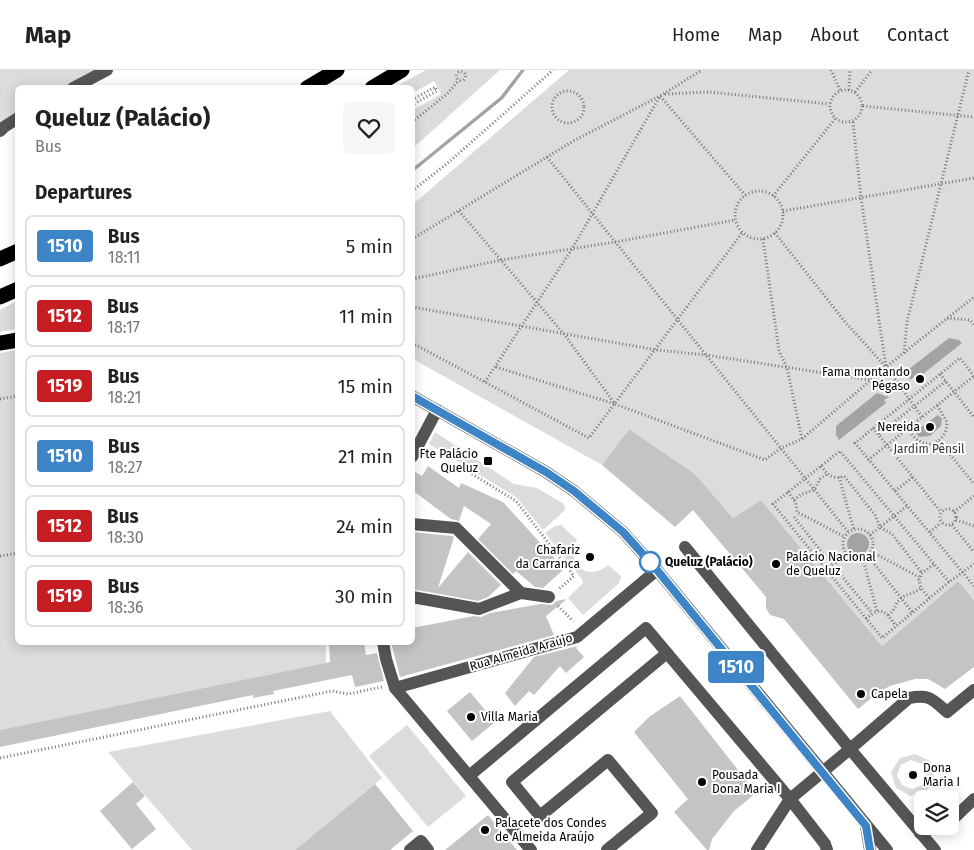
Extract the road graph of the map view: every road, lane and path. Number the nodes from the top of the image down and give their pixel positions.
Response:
1 (107, 70) edge
2 (337, 70) edge
3 (402, 70) edge
4 (553, 70) edge
5 (702, 70) edge
6 (831, 70) edge
7 (850, 70) edge
8 (872, 70) edge
9 (969, 70) edge
10 (458, 80) dead end
11 (79, 85) edge
12 (312, 85) edge
13 (377, 85) edge
14 (840, 90) junction
15 (850, 90) junction
16 (855, 92) junction
17 (665, 94) junction
18 (660, 96) junction
19 (415, 98) edge
20 (415, 104) edge
21 (829, 104) junction
22 (863, 106) junction
23 (958, 115) junction
24 (974, 117) edge
25 (579, 119) joint
26 (835, 119) junction
27 (15, 120) edge
28 (415, 120) edge
29 (853, 122) junction
30 (0, 131) edge
31 (547, 157) junction
32 (974, 178) edge
33 (942, 184) junction
34 (415, 189) edge
35 (745, 195) junction
36 (773, 196) junction
37 (861, 198) junction
38 (459, 211) junction
39 (783, 211) junction
40 (593, 214) junction
41 (735, 220) junction
42 (742, 233) junction
43 (775, 233) junction
44 (415, 237) edge
45 (763, 239) junction
46 (616, 242) junction
47 (572, 249) junction
48 (15, 252) edge
49 (0, 259) edge
50 (502, 260) junction
51 (415, 278) edge
52 (15, 291) edge
53 (0, 297) edge
54 (974, 297) edge
55 (536, 302) junction
56 (415, 308) edge
57 (974, 317) edge
58 (947, 318) junction
59 (677, 319) junction
60 (970, 320) junction
61 (974, 325) edge
62 (521, 327) junction
63 (564, 334) junction
64 (15, 340) edge
65 (0, 343) edge
66 (415, 345) edge
67 (657, 350) junction
68 (904, 353) junction
69 (706, 355) junction
70 (496, 367) junction
71 (886, 367) junction
72 (787, 368) junction
73 (940, 374) junction
74 (974, 376) edge
75 (870, 380) junction
76 (946, 381) junction
77 (485, 382) junction
78 (954, 392) junction
79 (15, 396) edge
80 (415, 398) edge
81 (0, 399) edge
82 (908, 400) junction
83 (615, 404) junction
84 (937, 405) junction
85 (913, 406) junction
86 (437, 410) junction
87 (922, 417) junction
88 (974, 417) edge
89 (874, 428) junction
90 (907, 429) junction
91 (879, 434) junction
92 (802, 439) junction
93 (939, 441) junction
94 (887, 445) junction
95 (780, 448) junction
96 (415, 452) edge
97 (868, 460) junction
98 (821, 466) junction
99 (472, 474) dead end
100 (827, 474) junction
101 (839, 477) junction
102 (913, 477) junction
103 (805, 479) junction
104 (974, 484) edge
105 (814, 490) junction
106 (788, 492) junction
107 (895, 492) junction
108 (974, 496) edge
109 (794, 500) junction
110 (907, 506) junction
111 (797, 512) junction
112 (941, 512) junction
113 (954, 512) junction
114 (894, 516) junction
115 (794, 517) junction
116 (956, 520) junction
117 (788, 522) junction
118 (941, 523) junction
119 (415, 524) edge
120 (952, 525) junction
121 (974, 526) edge
122 (880, 527) junction
123 (854, 530) junction
124 (930, 532) junction
125 (849, 533) junction
126 (870, 535) junction
127 (845, 537) junction
128 (685, 547) dead end
129 (872, 552) junction
130 (974, 552) edge
131 (15, 554) edge
132 (846, 554) junction
133 (0, 556) edge
134 (868, 556) junction
135 (862, 559) junction
136 (836, 562) junction
137 (934, 564) junction
138 (974, 564) edge
139 (826, 569) junction
140 (657, 570) junction
141 (963, 572) junction
142 (921, 575) junction
143 (949, 582) junction
144 (974, 586) edge
145 (921, 588) junction
146 (521, 593) junction
147 (415, 598) edge
148 (549, 598) junction
149 (901, 598) junction
150 (929, 598) junction
151 (877, 611) junction
152 (912, 612) junction
153 (872, 613) junction
154 (888, 615) junction
155 (866, 619) junction
156 (896, 626) junction
157 (584, 631) junction
158 (384, 645) edge
159 (667, 653) junction
160 (389, 687) junction
161 (974, 690) edge
162 (850, 749) junction
163 (0, 758) edge
164 (822, 772) junction
165 (469, 776) junction
166 (790, 799) junction
167 (974, 799) edge
168 (959, 813) edge
169 (866, 826) junction
170 (914, 826) edge
171 (922, 835) edge
172 (410, 850) edge
173 (428, 850) edge
174 (531, 850) edge
175 (607, 850) edge
176 (757, 850) edge
177 (827, 850) edge
178 (870, 850) edge
179 (887, 850) edge
180 (935, 850) edge

1 - 11 street
2 - 12 highway
3 - 13 highway
4 - 34 path
5 - 17 path
6 - 14 path
7 - 15 path
8 - 16 path
9 - 23 path
10 - 28 path
14 - 15 path
14 - 21 path
15 - 16 path
16 - 22 path
17 - 18 path
17 - 21 path
18 - 31 path
18 - 35 path
18 - 40 path
19 - 20 path
21 - 26 path
22 - 23 path
22 - 29 path
23 - 24 path
23 - 33 path
25 - 25 path
26 - 29 path
26 - 36 path
27 - 30 street
29 - 37 path
31 - 38 path
31 - 40 path
32 - 33 path
33 - 37 path
33 - 68 path
35 - 36 path
35 - 41 path
36 - 39 path
37 - 39 path
37 - 71 path
38 - 44 path
38 - 50 path
39 - 43 path
40 - 46 path
40 - 47 path
41 - 42 path
41 - 46 path
42 - 45 path
42 - 59 path
43 - 45 path
43 - 71 path
45 - 72 path
46 - 47 path
46 - 59 path
47 - 50 path
47 - 55 path
48 - 49 highway
50 - 51 path
50 - 55 path
52 - 53 highway
54 - 58 path
55 - 62 path
55 - 63 path
56 - 62 path
57 - 60 path
58 - 60 path
58 - 68 path
59 - 67 path
59 - 69 path
60 - 61 path
62 - 63 path
62 - 70 path
63 - 67 path
63 - 83 path
64 - 65 highway
66 - 77 path
67 - 69 path
67 - 83 path
68 - 71 path
69 - 72 path
69 - 95 path
70 - 77 path
70 - 83 path
71 - 75 path
71 - 82 path
72 - 75 path
72 - 92 path
73 - 74 path
73 - 76 path
73 - 82 path
74 - 78 path
75 - 92 path
76 - 78 path
76 - 85 path
77 - 83 path
78 - 84 path
78 - 88 path
79 - 81 path
80 - 86 street
82 - 85 path
82 - 89 path
83 - 95 path
84 - 87 path
84 - 93 path
85 - 87 path
85 - 91 path
86 - 96 street
86 - 140 street
87 - 90 path
89 - 91 path
89 - 97 path
90 - 93 path
90 - 94 path
91 - 94 path
92 - 95 path
93 - 104 path
94 - 97 path
94 - 102 path
95 - 103 path
97 - 107 path
98 - 100 path
98 - 103 path
98 - 114 path
99 - 148 path
100 - 101 path
100 - 105 path
101 - 122 path
101 - 123 path
102 - 107 path
102 - 112 path
103 - 105 path
103 - 106 path
105 - 109 path
105 - 125 path
106 - 109 path
106 - 117 path
107 - 110 path
108 - 113 path
109 - 111 path
110 - 114 path
110 - 124 path
111 - 115 path
111 - 127 path
112 - 113 path
112 - 118 path
113 - 116 path
114 - 122 path
114 - 137 path
115 - 117 path
115 - 136 path
116 - 120 path
116 - 121 path
117 - 139 path
118 - 120 path
118 - 124 path
119 - 146 street
120 - 130 path
122 - 126 path
122 - 142 path
123 - 125 path
123 - 126 path
124 - 141 path
125 - 127 path
126 - 129 path
127 - 132 path
128 - 162 street
129 - 134 path
129 - 142 path
131 - 133 path
132 - 135 path
132 - 136 path
134 - 135 path
134 - 149 path
135 - 151 path
136 - 139 path
136 - 153 path
137 - 142 path
137 - 143 path
138 - 141 path
139 - 155 path
140 - 157 street, Rua Almeida Araújo
140 - 164 street
141 - 143 path
141 - 144 path
142 - 145 path
143 - 150 path
145 - 149 path
145 - 150 path
146 - 147 street
146 - 148 street
148 - 157 path
149 - 152 path
149 - 154 path
150 - 152 path
151 - 153 path
151 - 154 path
152 - 156 path
153 - 155 path
154 - 156 path
155 - 156 path
157 - 160 street, Rua Almeida Araújo
158 - 160 street
159 - 165 street
159 - 166 street
159 - 175 street
160 - 163 path
160 - 165 street
161 - 162 street
162 - 164 street
162 - 170 street
164 - 166 street
164 - 169 street
165 - 174 street
166 - 176 street
166 - 177 street
167 - 168 street
169 - 178 street
169 - 179 street
171 - 180 street
172 - 173 street

